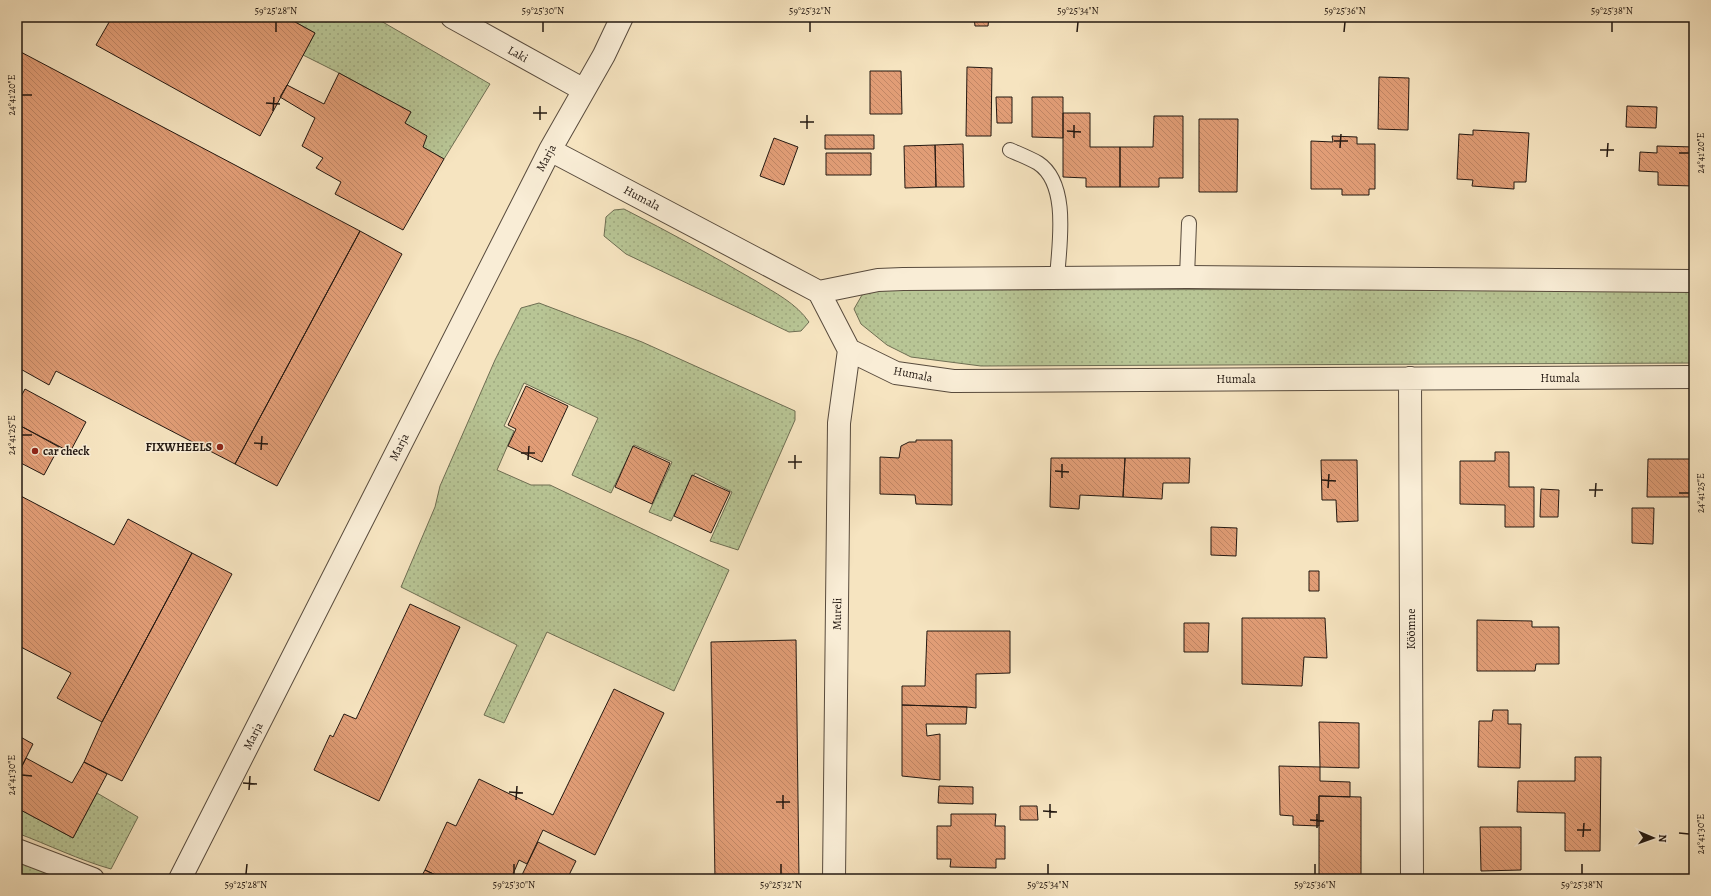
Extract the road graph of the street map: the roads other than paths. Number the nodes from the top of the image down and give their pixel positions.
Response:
1 (452, 17) edge
2 (622, 17) edge
3 (584, 90) junction
4 (550, 150) junction
5 (1010, 150) dead end
6 (1189, 223) dead end
7 (1187, 277) junction
8 (1057, 278) junction
9 (1694, 281) edge
10 (819, 292) junction
11 (849, 350) junction
12 (1694, 377) edge
13 (1410, 378) junction
14 (17, 850) edge
15 (93, 879) edge
16 (180, 879) edge
17 (834, 879) edge
18 (1412, 879) edge

1 - 3 street, Laki
2 - 3 street, Marja
3 - 4 street, Marja
4 - 10 street, Humala
4 - 16 street, Marja
5 - 8 lane
6 - 7 lane
7 - 8 street
7 - 9 street
8 - 10 street
10 - 11 street
11 - 13 street, Humala
11 - 17 street, Mureli
12 - 13 street, Humala
13 - 18 street, Köömne
14 - 15 street

